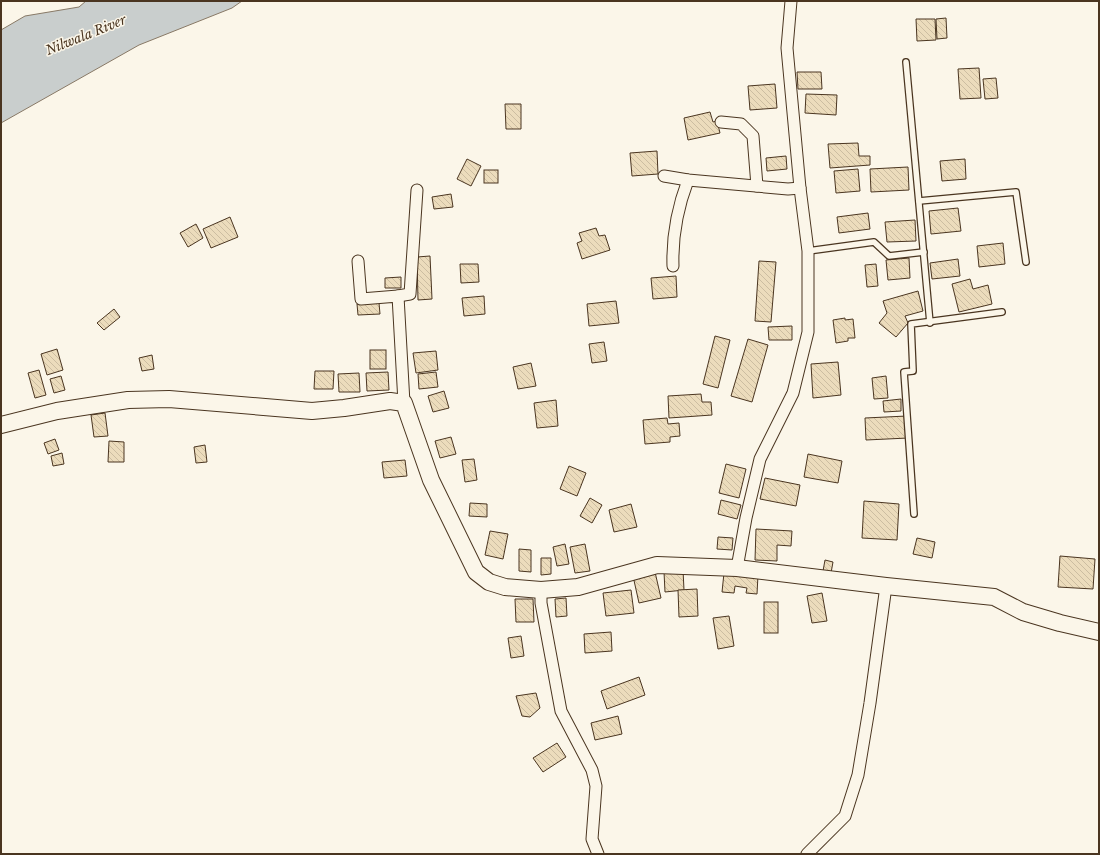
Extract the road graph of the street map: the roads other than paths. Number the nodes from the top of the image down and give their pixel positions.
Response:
1 (791, 1) edge
2 (906, 62) dead end
3 (721, 122) dead end
4 (664, 176) dead end
5 (688, 180) junction
6 (757, 186) junction
7 (800, 188) junction
8 (417, 190) dead end
9 (920, 201) junction
10 (808, 251) junction
11 (924, 252) junction
12 (358, 261) dead end
13 (1026, 262) dead end
14 (673, 266) dead end
15 (398, 296) junction
16 (1002, 312) dead end
17 (930, 323) junction
18 (404, 403) junction
19 (4, 424) edge
20 (914, 514) dead end
21 (737, 568) junction
22 (886, 586) junction
23 (541, 590) junction
24 (1099, 632) edge
25 (598, 854) edge
26 (807, 854) edge

1 - 7 street
2 - 9 lane
3 - 6 street
4 - 5 street
5 - 6 street
5 - 14 street
6 - 7 street
7 - 10 street
8 - 15 street
9 - 11 lane
9 - 13 lane
10 - 11 lane
10 - 21 street
11 - 17 lane
12 - 15 street
15 - 18 street
16 - 17 lane
17 - 20 lane
18 - 19 main road
18 - 23 main road
21 - 22 main road
21 - 23 main road
22 - 24 main road
22 - 26 street
23 - 25 street

